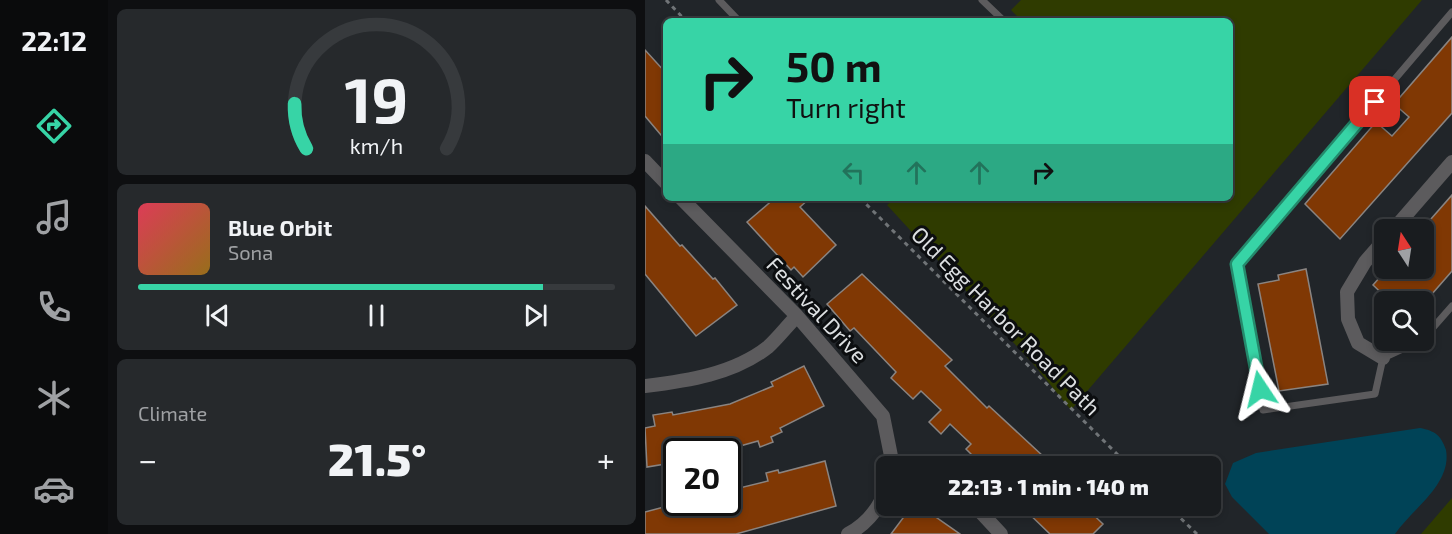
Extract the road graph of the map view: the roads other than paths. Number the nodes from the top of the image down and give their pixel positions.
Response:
1 (719, 0) edge
2 (982, 0) edge
3 (1452, 12) edge
4 (736, 18) edge
5 (1001, 18) edge
6 (645, 161) edge
7 (1452, 162) edge
8 (663, 180) edge
9 (684, 201) edge
10 (1403, 219) edge
11 (1374, 252) edge
12 (1452, 306) edge
13 (797, 316) junction
14 (1434, 327) edge
15 (1399, 351) edge
16 (1383, 358) junction
17 (645, 386) edge
18 (893, 456) edge
19 (876, 508) edge
20 (984, 516) edge
21 (848, 534) edge
22 (1001, 534) edge

1 - 4 lane
2 - 5 lane
3 - 16 lane
6 - 8 street
7 - 10 street
9 - 13 street, Festival Drive
11 - 16 street
12 - 14 lane
13 - 17 street
13 - 18 street, Festival Drive
15 - 16 lane
19 - 21 street
20 - 22 street

